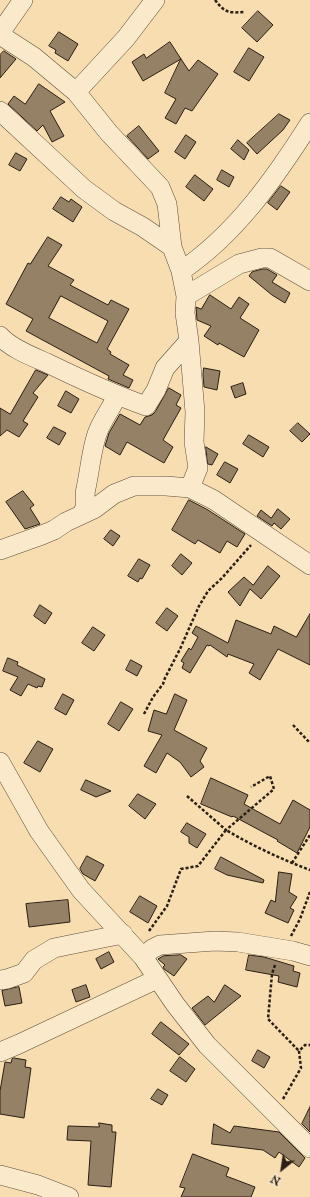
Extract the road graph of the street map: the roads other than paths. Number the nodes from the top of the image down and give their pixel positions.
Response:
1 (23, 0) edge
2 (155, 0) edge
3 (0, 34) edge
4 (76, 92) junction
5 (0, 111) edge
6 (310, 123) edge
7 (172, 248) junction
8 (181, 271) junction
9 (310, 281) edge
10 (186, 296) junction
11 (0, 336) edge
12 (189, 341) junction
13 (117, 396) junction
14 (190, 488) junction
15 (81, 515) junction
16 (4, 543) edge
17 (310, 565) edge
18 (0, 762) edge
19 (123, 934) junction
20 (140, 953) junction
21 (310, 956) edge
22 (157, 979) junction
23 (0, 980) edge
24 (0, 1052) edge
25 (310, 1148) edge
26 (0, 1175) edge
27 (69, 1197) edge

1 - 3 street
2 - 4 street
3 - 4 street
4 - 7 street
5 - 7 street
6 - 8 street
7 - 8 street
8 - 10 street
9 - 10 street
10 - 12 street
11 - 13 street
12 - 13 street
12 - 14 street
13 - 15 street
14 - 15 street
14 - 17 street
15 - 16 street
18 - 19 street
19 - 20 street
19 - 23 street
20 - 21 street
20 - 22 street
22 - 24 street
22 - 25 street
26 - 27 street

